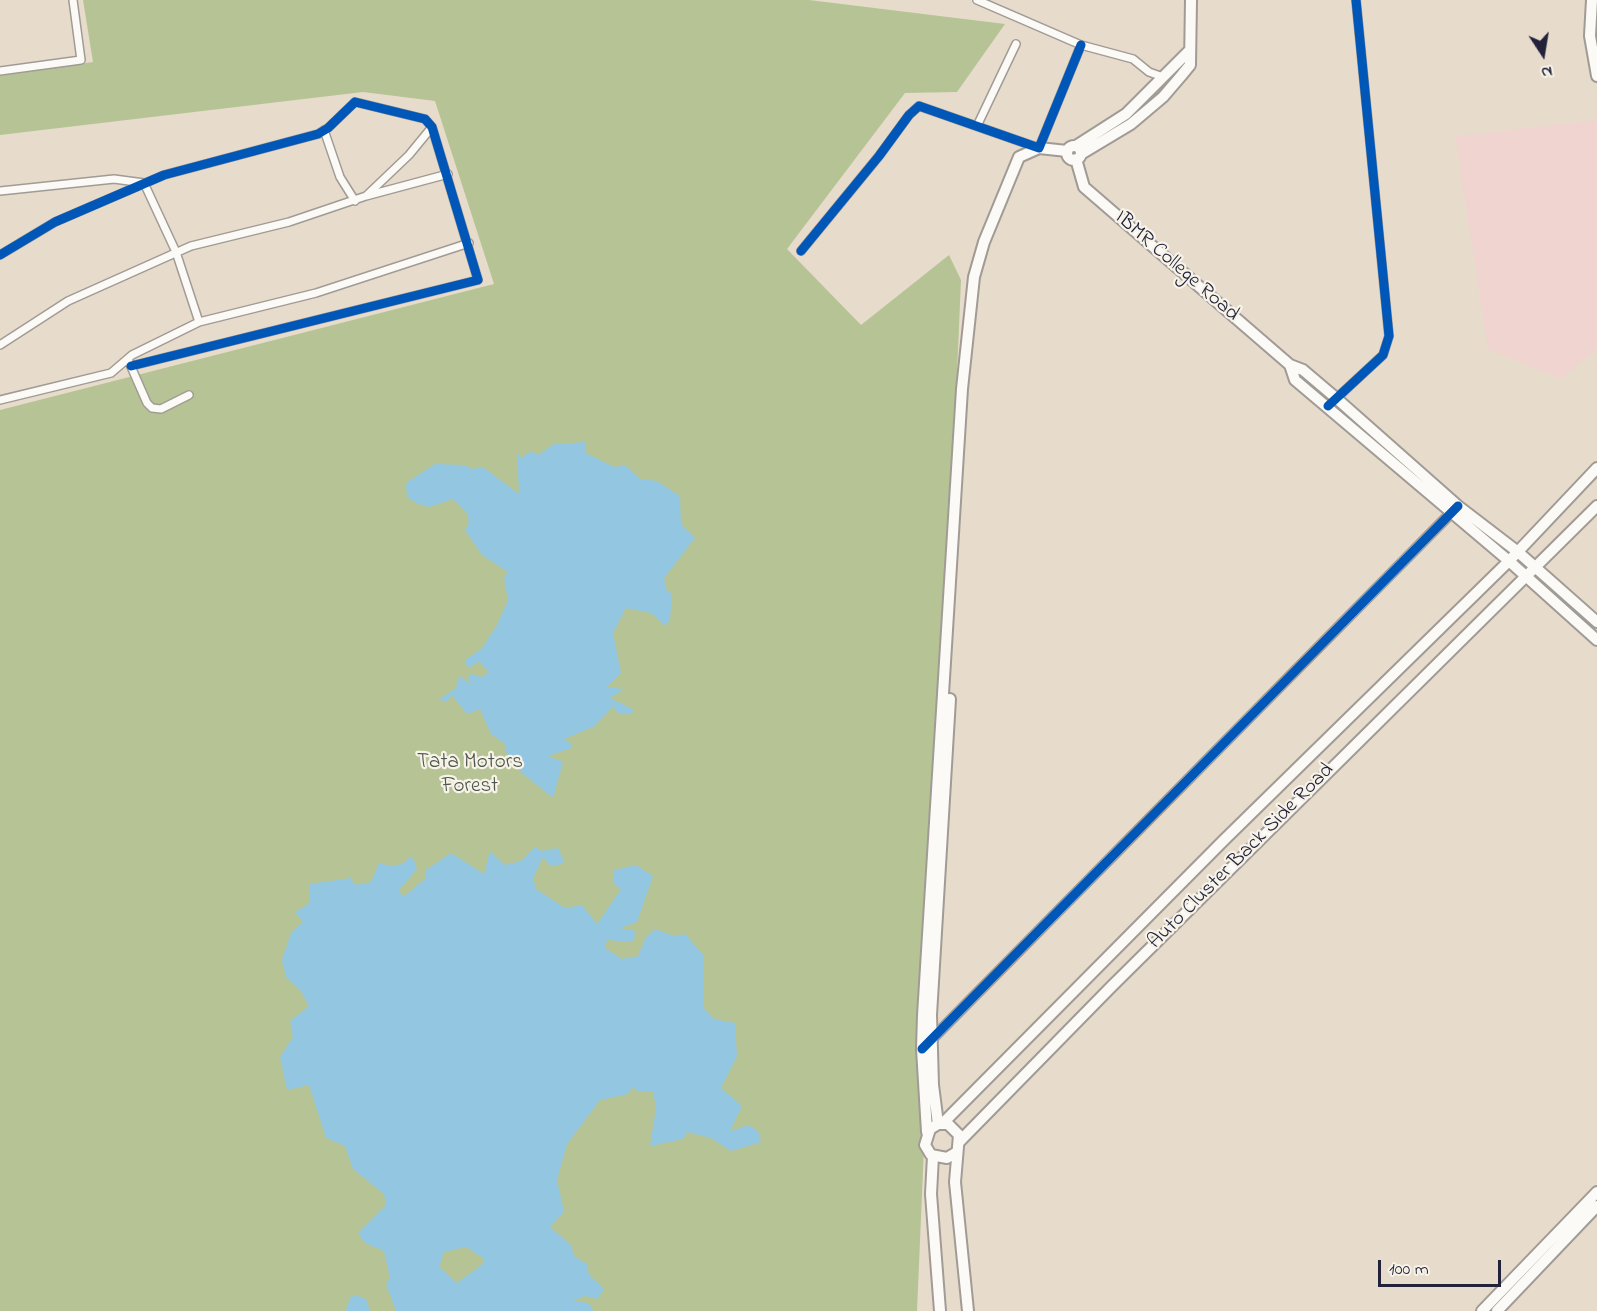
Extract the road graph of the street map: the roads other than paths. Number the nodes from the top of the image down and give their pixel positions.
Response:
1 (73, 0) edge
2 (977, 0) edge
3 (1191, 0) edge
4 (1356, 0) edge
5 (1592, 0) edge
6 (1016, 44) dead end
7 (1080, 45) junction
8 (1190, 50) junction
9 (0, 71) edge
10 (1597, 76) edge
11 (1163, 77) junction
12 (977, 126) junction
13 (432, 127) junction
14 (324, 130) junction
15 (1039, 148) junction
16 (1075, 153) junction
17 (448, 174) junction
18 (144, 183) junction
19 (0, 191) edge
20 (366, 196) junction
21 (355, 201) junction
22 (469, 243) junction
23 (801, 251) dead end
24 (176, 252) junction
25 (0, 255) edge
26 (199, 322) junction
27 (0, 345) edge
28 (129, 363) junction
29 (189, 395) dead end
30 (0, 400) edge
31 (1332, 402) junction
32 (1597, 468) edge
33 (1597, 506) edge
34 (1454, 510) junction
35 (1518, 552) junction
36 (1509, 561) junction
37 (1536, 568) junction
38 (1528, 577) junction
39 (1597, 622) edge
40 (1597, 640) edge
41 (926, 1045) junction
42 (940, 1124) junction
43 (927, 1132) junction
44 (958, 1146) junction
45 (933, 1156) junction
46 (1597, 1192) edge
47 (1597, 1206) edge
48 (940, 1311) edge
49 (968, 1311) edge
50 (1482, 1311) edge
51 (1497, 1311) edge

1 - 9 street
2 - 7 street
3 - 8 main road
4 - 31 street
5 - 10 main road
6 - 12 street
7 - 11 street
7 - 15 street
8 - 11 main road
8 - 16 main road
11 - 16 main road
12 - 15 street
12 - 23 street
13 - 14 street
13 - 17 street
13 - 20 street
14 - 18 street
14 - 21 street
15 - 16 main road
15 - 41 main road
16 - 31 main road, IBMR College Road
17 - 20 street
17 - 22 street
18 - 19 street
18 - 24 street
18 - 25 street
20 - 21 street
21 - 24 street
22 - 26 street
22 - 28 street
24 - 26 street
24 - 27 street
26 - 28 street
28 - 29 street
28 - 30 street
31 - 34 main road, IBMR College Road
32 - 35 main road, Auto Cluster Back Side Road
33 - 37 main road, Auto Cluster Back Side Road
34 - 35 main road, IBMR College Road
34 - 36 main road, IBMR College Road
34 - 41 street
35 - 36 main road, Auto Cluster Back Side Road
35 - 37 main road, IBMR College Road
36 - 38 main road, IBMR College Road
36 - 42 main road, Auto Cluster Back Side Road
37 - 38 main road, Auto Cluster Back Side Road
37 - 39 main road, IBMR College Road
38 - 40 main road, IBMR College Road
38 - 44 main road, Auto Cluster Back Side Road
41 - 42 main road
41 - 43 main road
42 - 43 main road, Auto Cluster Back Side Road
42 - 44 main road
43 - 45 main road
44 - 45 main road
44 - 49 main road
45 - 48 main road
46 - 50 main road
47 - 51 main road

